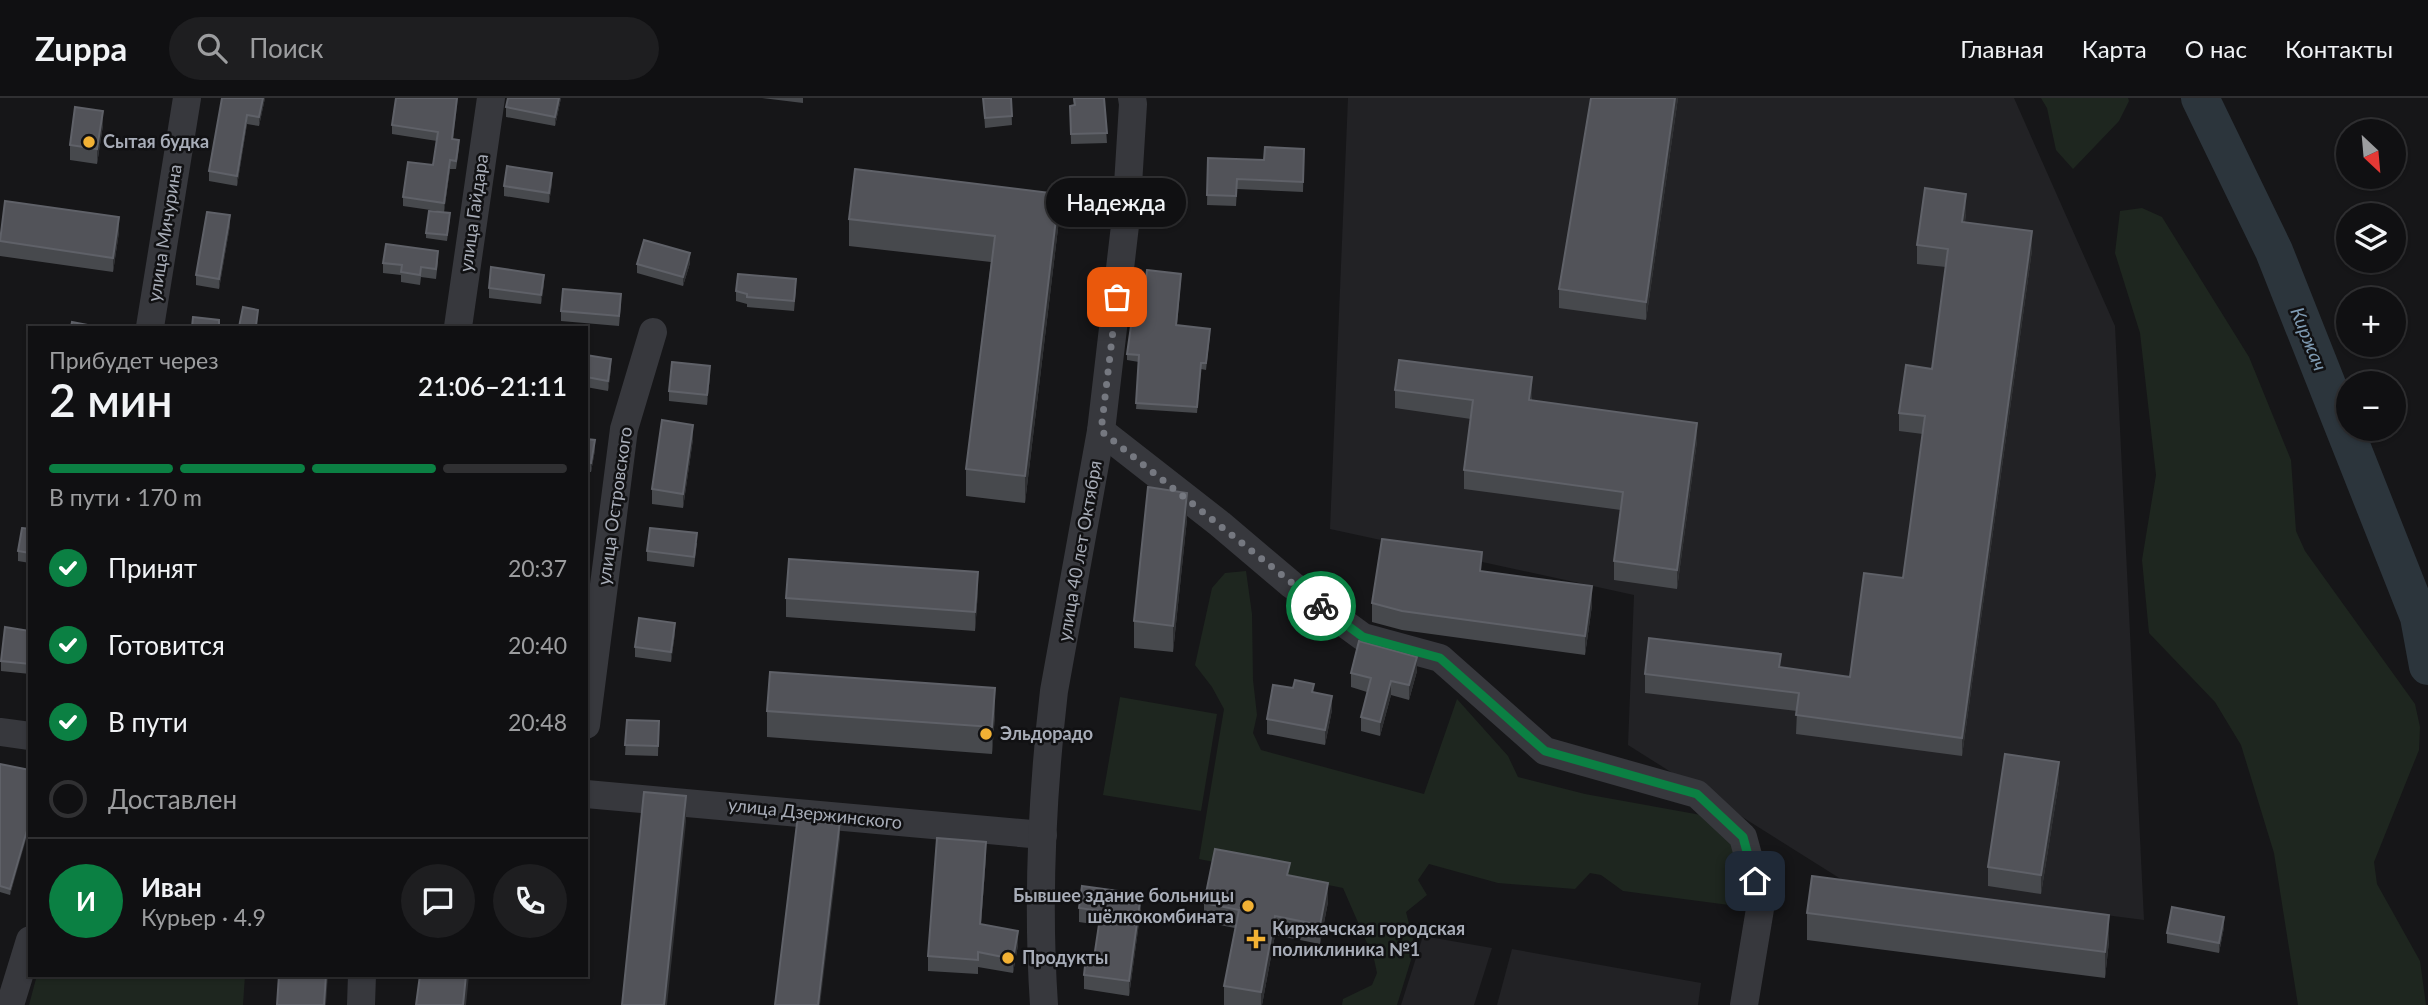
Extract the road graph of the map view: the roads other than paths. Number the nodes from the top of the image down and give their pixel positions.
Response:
1 (187, 98) edge
2 (491, 98) edge
3 (1132, 98) edge
4 (150, 326) edge
5 (458, 326) edge
6 (653, 332) dead end
7 (1101, 431) junction
8 (588, 709) edge
9 (0, 732) edge
10 (28, 736) edge
11 (588, 794) edge
12 (1043, 835) junction
13 (28, 946) edge
14 (362, 977) edge
15 (10, 1005) edge
16 (361, 1005) edge
17 (1044, 1005) edge
18 (1744, 1005) edge

1 - 4 street, улица Мичурина
2 - 5 street, улица Гайдара
3 - 7 street, улица 40 лет Октября
6 - 8 street, улица Островского
7 - 12 street, улица 40 лет Октября
7 - 18 street
9 - 10 street
11 - 12 street, улица Дзержинского
12 - 17 street, улица 40 лет Октября
13 - 15 street
14 - 16 street

